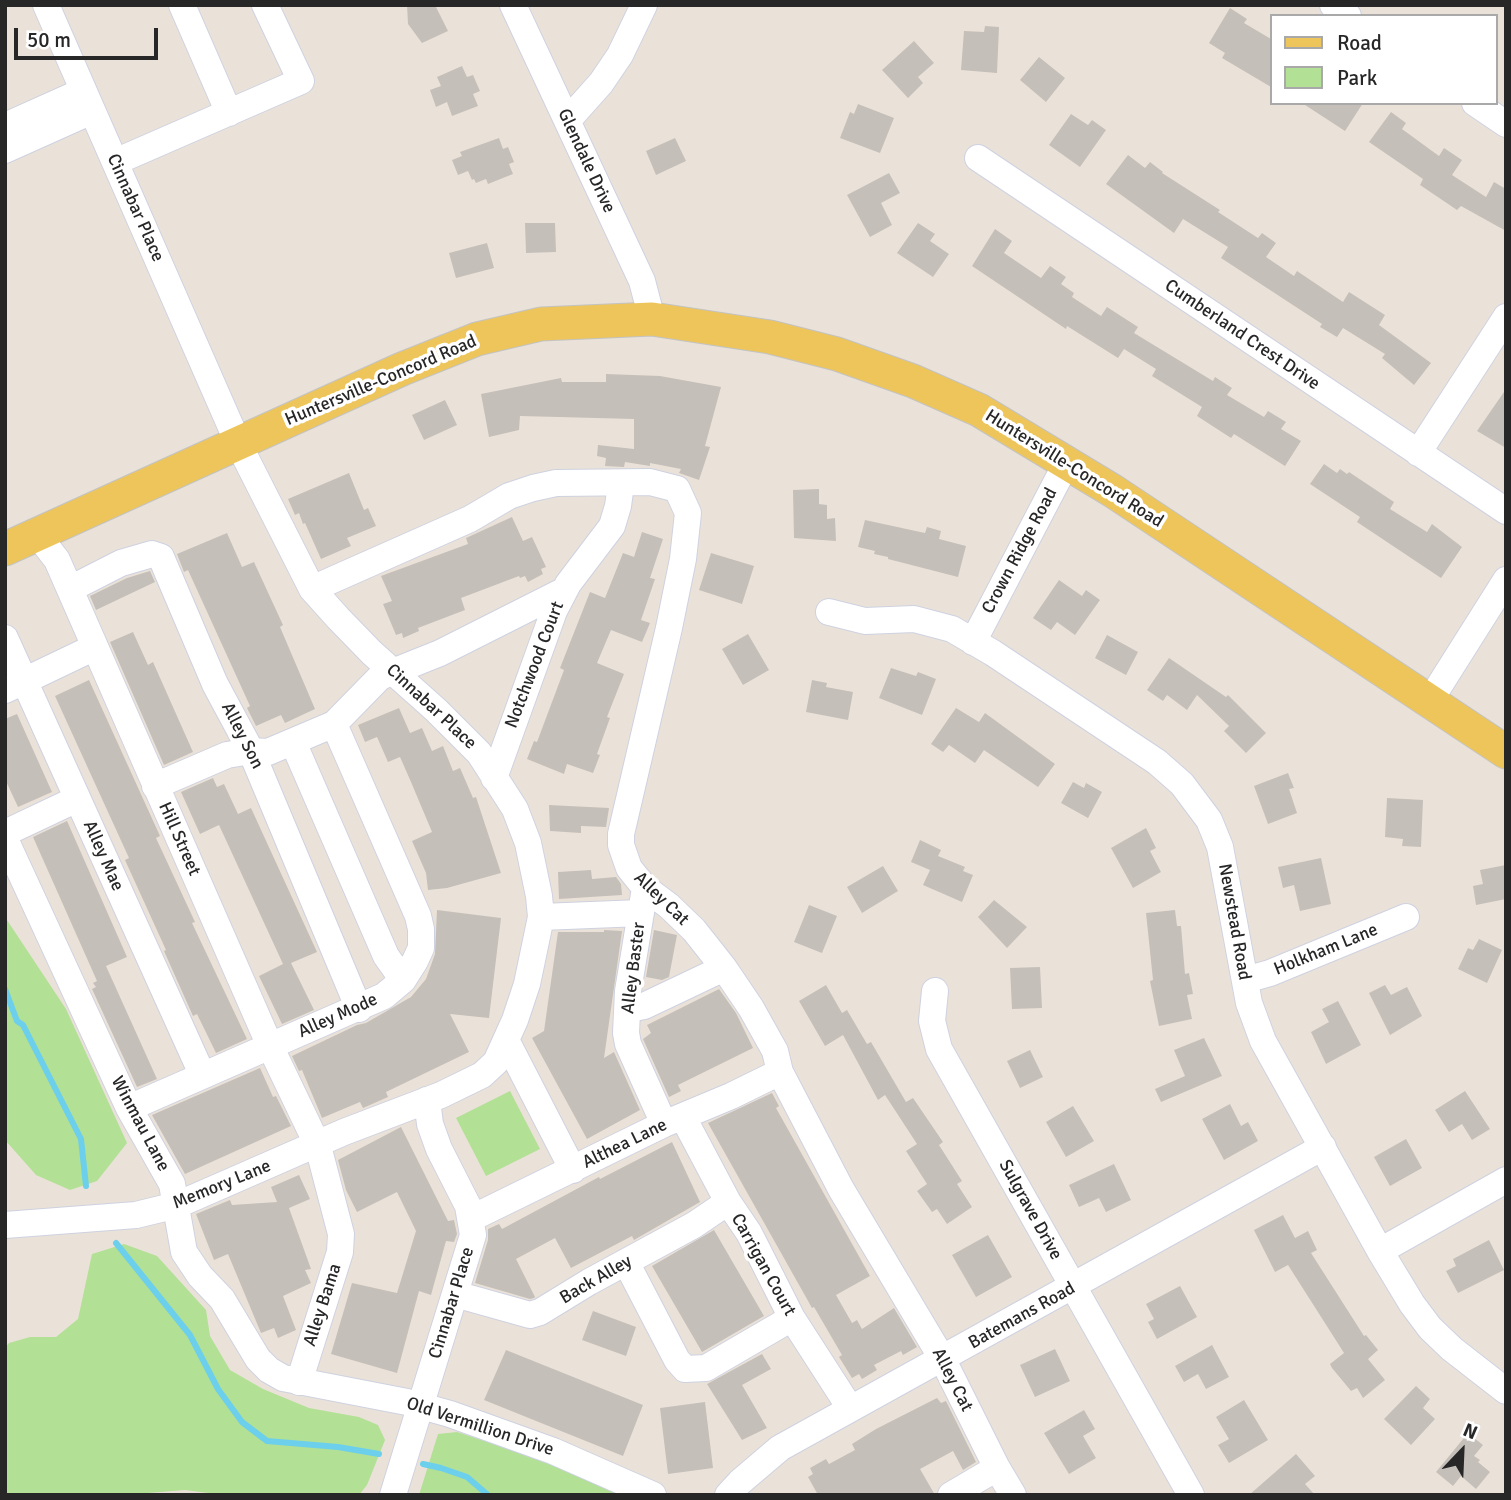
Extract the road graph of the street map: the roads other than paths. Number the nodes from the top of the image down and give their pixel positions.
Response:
1 (46, 5) edge
2 (182, 5) edge
3 (265, 5) edge
4 (513, 5) edge
5 (644, 5) edge
6 (88, 101) junction
7 (1478, 105) edge
8 (229, 113) junction
9 (568, 121) junction
10 (1506, 124) edge
11 (5, 126) edge
12 (5, 150) edge
13 (978, 158) dead end
14 (115, 162) junction
15 (1506, 317) edge
16 (652, 319) junction
17 (238, 443) junction
18 (1418, 453) junction
19 (1067, 461) junction
20 (621, 484) junction
21 (1506, 511) edge
22 (37, 534) junction
23 (5, 549) edge
24 (1506, 580) edge
25 (70, 589) junction
26 (312, 589) junction
27 (564, 592) junction
28 (829, 612) dead end
29 (5, 638) edge
30 (974, 642) junction
31 (95, 647) junction
32 (394, 672) junction
33 (15, 686) edge
34 (1429, 702) junction
35 (334, 724) junction
36 (293, 742) junction
37 (251, 751) junction
38 (1506, 752) edge
39 (494, 778) junction
40 (155, 786) junction
41 (77, 799) junction
42 (5, 833) edge
43 (5, 839) edge
44 (643, 901) junction
45 (541, 917) junction
46 (1406, 917) dead end
47 (724, 968) junction
48 (403, 980) junction
49 (1245, 980) junction
50 (935, 991) dead end
51 (359, 1009) junction
52 (629, 1009) junction
53 (506, 1040) junction
54 (270, 1046) junction
55 (780, 1072) junction
56 (202, 1074) junction
57 (427, 1100) junction
58 (129, 1108) junction
59 (674, 1120) junction
60 (318, 1146) junction
61 (1322, 1147) junction
62 (573, 1170) junction
63 (1506, 1180) edge
64 (728, 1202) junction
65 (177, 1205) junction
66 (472, 1218) junction
67 (5, 1224) edge
68 (1380, 1251) junction
69 (626, 1262) junction
70 (1073, 1287) junction
71 (455, 1294) junction
72 (792, 1318) junction
73 (943, 1360) junction
74 (299, 1382) junction
75 (1506, 1391) edge
76 (420, 1406) junction
77 (850, 1408) junction
78 (997, 1468) junction
79 (393, 1495) edge
80 (653, 1495) edge
81 (728, 1495) edge
82 (951, 1495) edge
83 (1013, 1495) edge
84 (1191, 1495) edge

1 - 6 street, Cinnabar Place
2 - 8 street
3 - 8 street
4 - 9 street, Glendale Drive
5 - 9 street
6 - 11 street
6 - 12 street
6 - 14 street, Cinnabar Place
7 - 10 street
8 - 14 street
9 - 16 street, Glendale Drive
13 - 18 street, Cumberland Crest Drive
14 - 17 street, Cinnabar Place
15 - 18 street
16 - 17 main road, Huntersville-Concord Road
16 - 19 main road, Huntersville-Concord Road
17 - 22 main road, Huntersville-Concord Road
17 - 26 street, Cinnabar Place
18 - 21 street, Cumberland Crest Drive
19 - 30 street, Crown Ridge Road
19 - 34 main road, Huntersville-Concord Road
20 - 26 street, Alley Cat
20 - 27 street, Notchwood Court
20 - 44 street, Alley Cat
22 - 23 main road, Huntersville-Concord Road
22 - 25 street, Hill Street
24 - 34 street
25 - 31 street, Hill Street
25 - 37 street, Alley Son
26 - 32 street, Cinnabar Place
27 - 32 street
27 - 39 street, Notchwood Court
28 - 30 street, Newstead Road
29 - 33 street, Alley Mae
30 - 49 street, Newstead Road
31 - 33 street
31 - 40 street, Hill Street
32 - 35 street
32 - 39 street, Cinnabar Place
33 - 41 street, Alley Mae
34 - 38 main road, Huntersville-Concord Road
35 - 36 street
35 - 48 street, Alley Mode
36 - 37 street
36 - 48 street
37 - 40 street
37 - 51 street, Alley Son
39 - 45 street, Cinnabar Place
40 - 54 street, Hill Street
41 - 42 street
41 - 56 street, Alley Mae
43 - 58 street, Winmau Lane
44 - 45 street
44 - 47 street, Alley Cat
44 - 52 street, Alley Baster
45 - 53 street, Cinnabar Place
46 - 49 street, Holkham Lane
47 - 52 street
47 - 55 street, Alley Cat
48 - 51 street, Alley Mode
49 - 61 street, Newstead Road
50 - 70 street, Sulgrave Drive
51 - 54 street, Alley Mode
52 - 59 street, Alley Baster
53 - 57 street, Cinnabar Place
53 - 62 street
54 - 56 street, Alley Mode
54 - 60 street, Hill Street
55 - 59 street, Althea Lane
55 - 73 street, Alley Cat
56 - 58 street, Alley Mode
57 - 60 street, Memory Lane
57 - 66 street
58 - 65 street, Winmau Lane
59 - 62 street, Althea Lane
59 - 64 street, Carrigan Court
60 - 65 street, Memory Lane
60 - 74 street, Alley Bama
61 - 68 street, Newstead Road
61 - 70 street, Batemans Road
62 - 66 street, Althea Lane
63 - 68 street
64 - 69 street, Back Alley
64 - 72 street, Carrigan Court
65 - 67 street, Memory Lane
65 - 74 street, Winmau Lane
66 - 71 street, Cinnabar Place
68 - 75 street, Newstead Road
69 - 71 street, Back Alley
69 - 72 street
70 - 73 street, Batemans Road
70 - 84 street, Sulgrave Drive
71 - 76 street, Cinnabar Place
72 - 77 street, Carrigan Court
73 - 77 street, Batemans Road
73 - 78 street, Alley Cat
74 - 76 street, Old Vermillion Drive
76 - 79 street, Cinnabar Place
76 - 80 street, Old Vermillion Drive
77 - 81 street, Batemans Road
78 - 82 street
78 - 83 street, Alley Cat

